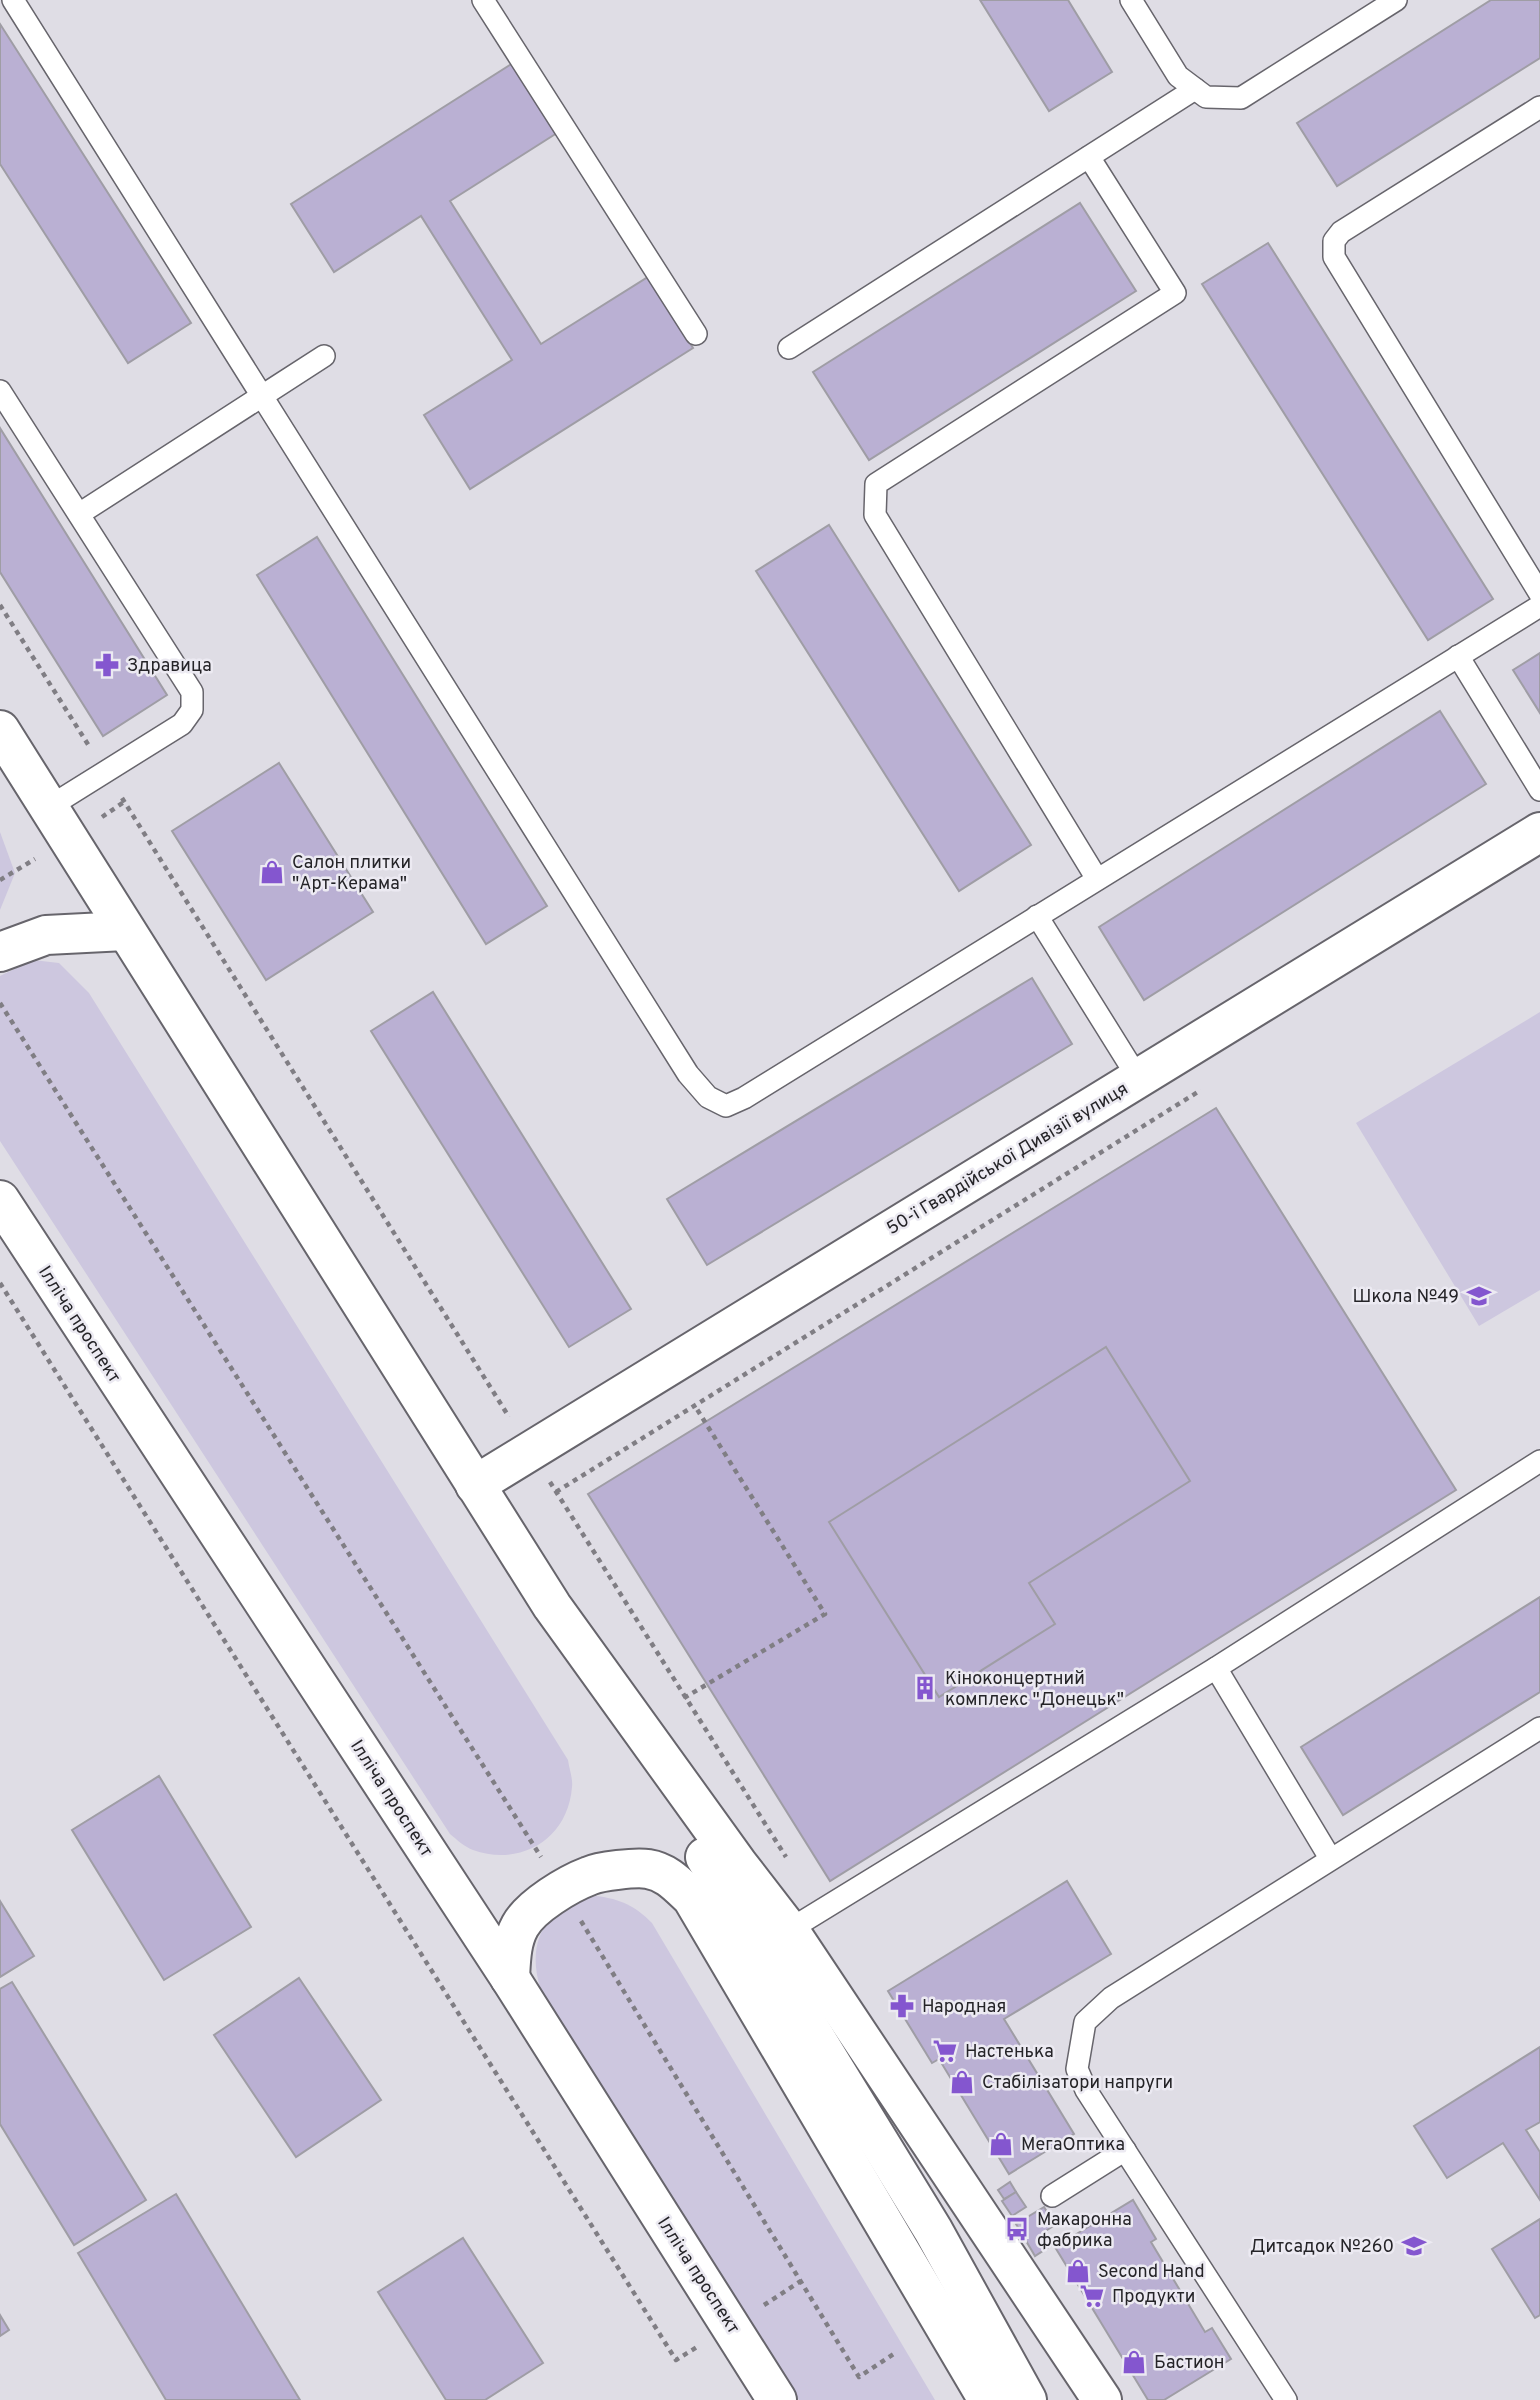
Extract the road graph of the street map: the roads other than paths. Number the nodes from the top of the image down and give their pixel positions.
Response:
1 (13, 0) edge
2 (483, 0) edge
3 (1131, 0) edge
4 (1396, 0) edge
5 (1195, 89) junction
6 (1540, 107) edge
7 (1089, 157) junction
8 (696, 334) dead end
9 (789, 348) dead end
10 (324, 356) dead end
11 (0, 391) edge
12 (262, 396) junction
13 (79, 514) junction
14 (1540, 594) edge
15 (1540, 606) edge
16 (1458, 656) junction
17 (0, 730) edge
18 (1540, 790) edge
19 (49, 807) junction
20 (1540, 832) edge
21 (1097, 879) junction
22 (1037, 916) junction
23 (125, 931) junction
24 (0, 952) edge
25 (1138, 1078) junction
26 (0, 1200) edge
27 (1540, 1461) edge
28 (475, 1485) junction
29 (552, 1606) junction
30 (1216, 1668) junction
31 (1540, 1728) edge
32 (1330, 1858) junction
33 (805, 1921) junction
34 (510, 1978) junction
35 (1125, 2150) junction
36 (1052, 2196) dead end
37 (1282, 2399) edge
38 (777, 2400) edge
39 (988, 2400) edge
40 (1027, 2400) edge
41 (1102, 2400) edge

1 - 12 lane
2 - 8 lane
3 - 5 lane
4 - 5 lane
5 - 7 lane
6 - 14 lane
7 - 9 lane
7 - 21 lane
10 - 12 lane
11 - 13 lane
12 - 13 lane
12 - 22 lane
13 - 19 lane
15 - 16 lane
16 - 18 lane
16 - 21 lane
17 - 19 main road
19 - 23 main road
20 - 25 main road, 50-ї Гвардійської Дивізії вулиця
21 - 22 lane
22 - 25 lane
23 - 24 main road
23 - 28 main road
25 - 28 main road, 50-ї Гвардійської Дивізії вулиця
26 - 34 main road, Ілліча проспект
27 - 30 lane
28 - 29 main road
29 - 33 main road
29 - 40 main road
30 - 32 lane
30 - 33 lane
31 - 32 lane
32 - 35 lane
33 - 41 main road
34 - 38 main road, Ілліча проспект
34 - 39 main road
35 - 36 lane
35 - 37 lane

